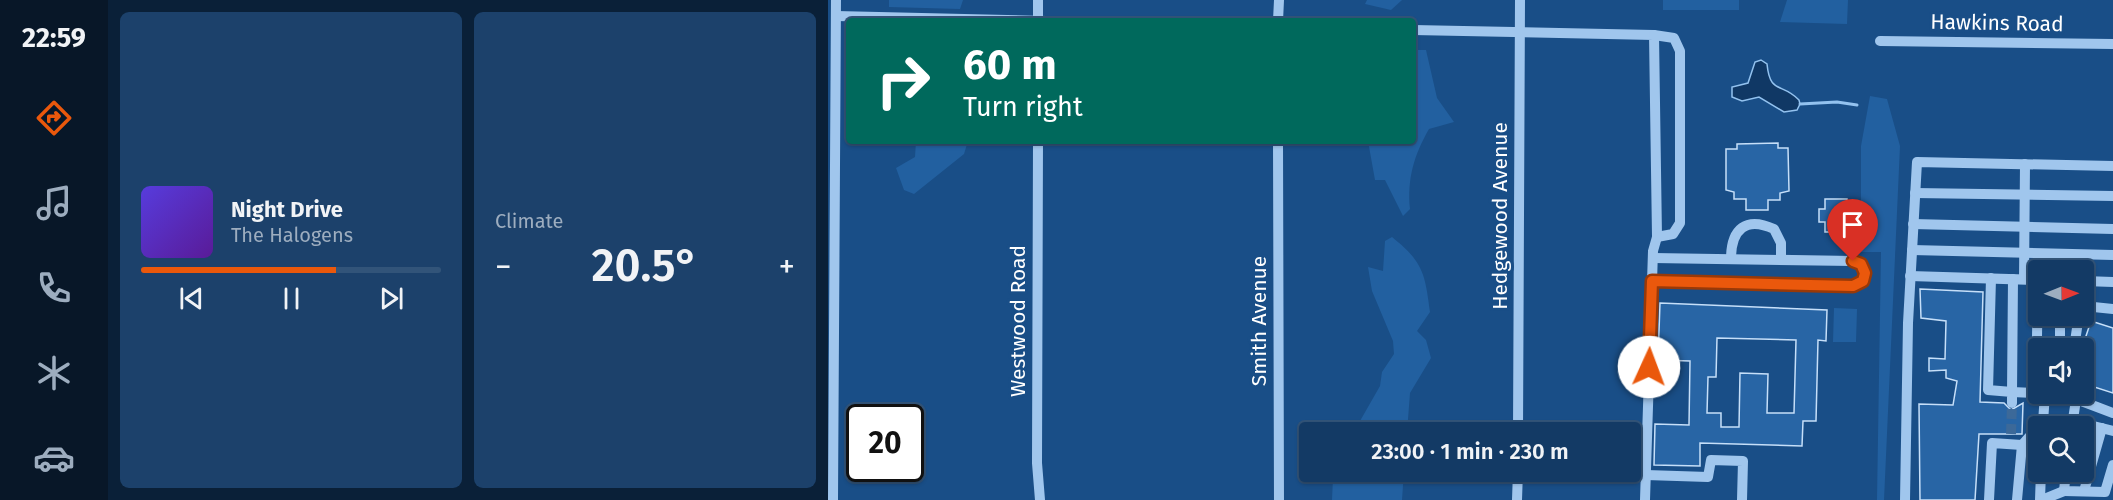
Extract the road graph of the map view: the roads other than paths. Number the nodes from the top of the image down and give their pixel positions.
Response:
1 (836, 0) edge
2 (1038, 0) edge
3 (1278, 0) edge
4 (1520, 0) edge
5 (836, 16) junction
6 (917, 18) edge
7 (1038, 18) edge
8 (1278, 18) edge
9 (1416, 30) edge
10 (1520, 32) junction
11 (1654, 35) junction
12 (1880, 40) dead end
13 (2113, 44) edge
14 (1038, 144) edge
15 (1278, 144) edge
16 (2025, 164) junction
17 (2113, 166) edge
18 (1915, 193) junction
19 (2024, 195) junction
20 (2113, 196) edge
21 (1913, 224) junction
22 (2024, 227) junction
23 (2113, 229) edge
24 (1657, 237) junction
25 (1912, 250) junction
26 (2025, 253) junction
27 (2113, 255) edge
28 (1653, 258) junction
29 (1731, 259) junction
30 (1781, 260) junction
31 (1910, 276) junction
32 (1991, 278) junction
33 (2019, 279) junction
34 (2028, 279) edge
35 (1652, 281) junction
36 (2094, 281) edge
37 (2113, 282) edge
38 (2094, 307) edge
39 (2113, 309) edge
40 (2028, 396) edge
41 (2012, 398) junction
42 (2094, 404) edge
43 (2113, 412) edge
44 (1518, 422) edge
45 (2094, 427) edge
46 (2102, 428) junction
47 (2113, 431) edge
48 (2028, 433) edge
49 (2015, 441) junction
50 (2113, 465) edge
51 (1646, 475) junction
52 (1518, 482) edge
53 (2041, 482) edge
54 (2065, 482) edge
55 (2064, 491) junction
56 (2084, 491) junction
57 (833, 500) edge
58 (1040, 500) edge
59 (1278, 500) edge
60 (1517, 500) edge
61 (1645, 500) edge
62 (1742, 500) edge
63 (1905, 500) edge
64 (1989, 500) edge
65 (2017, 500) edge
66 (2041, 500) edge

1 - 5 street
2 - 7 street
3 - 8 street
4 - 10 street, Hedgewood Avenue
5 - 6 street
5 - 57 street
9 - 10 street
10 - 11 street
10 - 44 street, Hedgewood Avenue
11 - 24 street
11 - 24 street
12 - 13 street, Hawkins Road
14 - 58 street, Westwood Road
15 - 59 street, Smith Avenue
16 - 17 street
16 - 18 street
16 - 19 street
18 - 19 street
18 - 21 street
19 - 20 street
19 - 22 street
21 - 22 street
21 - 25 street
22 - 23 street
22 - 26 street
24 - 28 street
25 - 26 street
25 - 31 street
26 - 27 street
26 - 33 street
28 - 29 street
28 - 35 street
29 - 30 street
29 - 30 street
30 - 35 street
31 - 32 street
31 - 63 street
32 - 33 street
32 - 41 street
33 - 34 street
33 - 41 street
35 - 51 street
36 - 37 street
38 - 39 street
40 - 41 street
42 - 43 street
45 - 46 street
46 - 47 street
46 - 56 street
48 - 49 street
49 - 64 street
49 - 65 street
50 - 56 street
51 - 61 street
51 - 62 street
52 - 60 street
53 - 66 street
54 - 55 street
55 - 56 street
55 - 66 street

